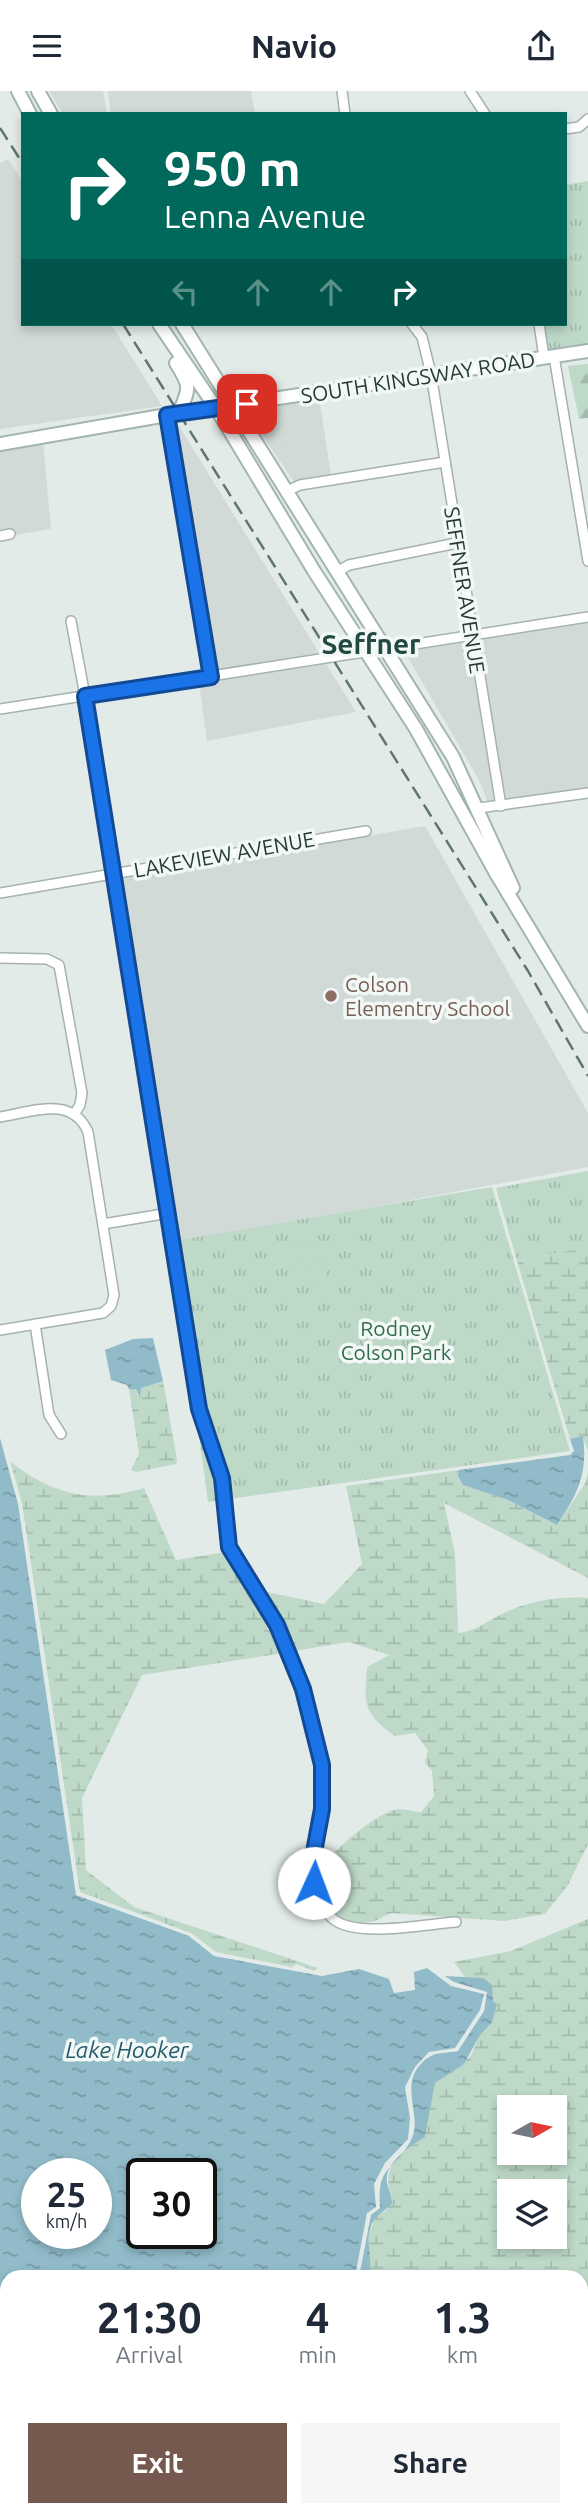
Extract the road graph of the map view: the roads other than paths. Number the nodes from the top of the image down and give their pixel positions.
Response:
1 (18, 91) edge
2 (38, 91) edge
3 (342, 91) edge
4 (470, 91) edge
5 (29, 112) edge
6 (50, 112) edge
7 (345, 112) edge
8 (484, 112) edge
9 (588, 119) edge
10 (567, 129) edge
11 (152, 326) edge
12 (160, 326) edge
13 (183, 326) edge
14 (414, 326) edge
15 (540, 326) edge
16 (588, 351) edge
17 (549, 356) junction
18 (431, 374) junction
19 (234, 406) junction
20 (216, 408) junction
21 (173, 414) junction
22 (0, 444) edge
23 (445, 462) junction
24 (287, 491) junction
25 (457, 543) junction
26 (588, 561) edge
27 (337, 572) junction
28 (588, 617) edge
29 (71, 621) dead end
30 (472, 637) junction
31 (383, 649) junction
32 (368, 653) junction
33 (211, 677) junction
34 (85, 696) junction
35 (0, 709) edge
36 (588, 793) edge
37 (501, 806) junction
38 (479, 808) junction
39 (366, 831) dead end
40 (113, 874) junction
41 (0, 893) edge
42 (536, 935) junction
43 (0, 958) edge
44 (588, 1026) edge
45 (75, 1113) junction
46 (0, 1117) edge
47 (169, 1213) junction
48 (103, 1224) junction
49 (35, 1324) junction
50 (0, 1330) edge
51 (61, 1434) dead end
52 (456, 1922) dead end

1 - 5 main road
2 - 6 main road
3 - 7 street
4 - 8 street
9 - 10 street
11 - 21 main road
12 - 20 main road
13 - 19 main road
14 - 18 street, SEFFNER AVENUE
15 - 17 street
16 - 17 main road, SOUTH KINGSWAY ROAD
17 - 18 main road, SOUTH KINGSWAY ROAD
17 - 26 street
18 - 19 main road, SOUTH KINGSWAY ROAD
18 - 23 street, SEFFNER AVENUE
19 - 20 main road, SOUTH KINGSWAY ROAD
19 - 24 main road
20 - 21 main road, SOUTH KINGSWAY ROAD
20 - 32 main road
21 - 22 main road, SOUTH KINGSWAY ROAD
21 - 33 street
23 - 24 street
23 - 25 street, SEFFNER AVENUE
24 - 27 main road
25 - 27 street
25 - 30 street, SEFFNER AVENUE
27 - 31 main road
28 - 30 street
29 - 34 street
30 - 31 street
30 - 37 street, SEFFNER AVENUE
31 - 32 street
31 - 38 main road
32 - 33 street
32 - 42 main road
33 - 34 street
34 - 35 street
34 - 40 street
36 - 37 street
37 - 38 street
38 - 42 main road
39 - 40 street, LAKEVIEW AVENUE
40 - 41 street, LAKEVIEW AVENUE
40 - 47 street
42 - 44 main road
43 - 45 street
45 - 46 street
45 - 48 street
47 - 48 street
47 - 52 street
48 - 49 street
49 - 50 street
49 - 51 street

